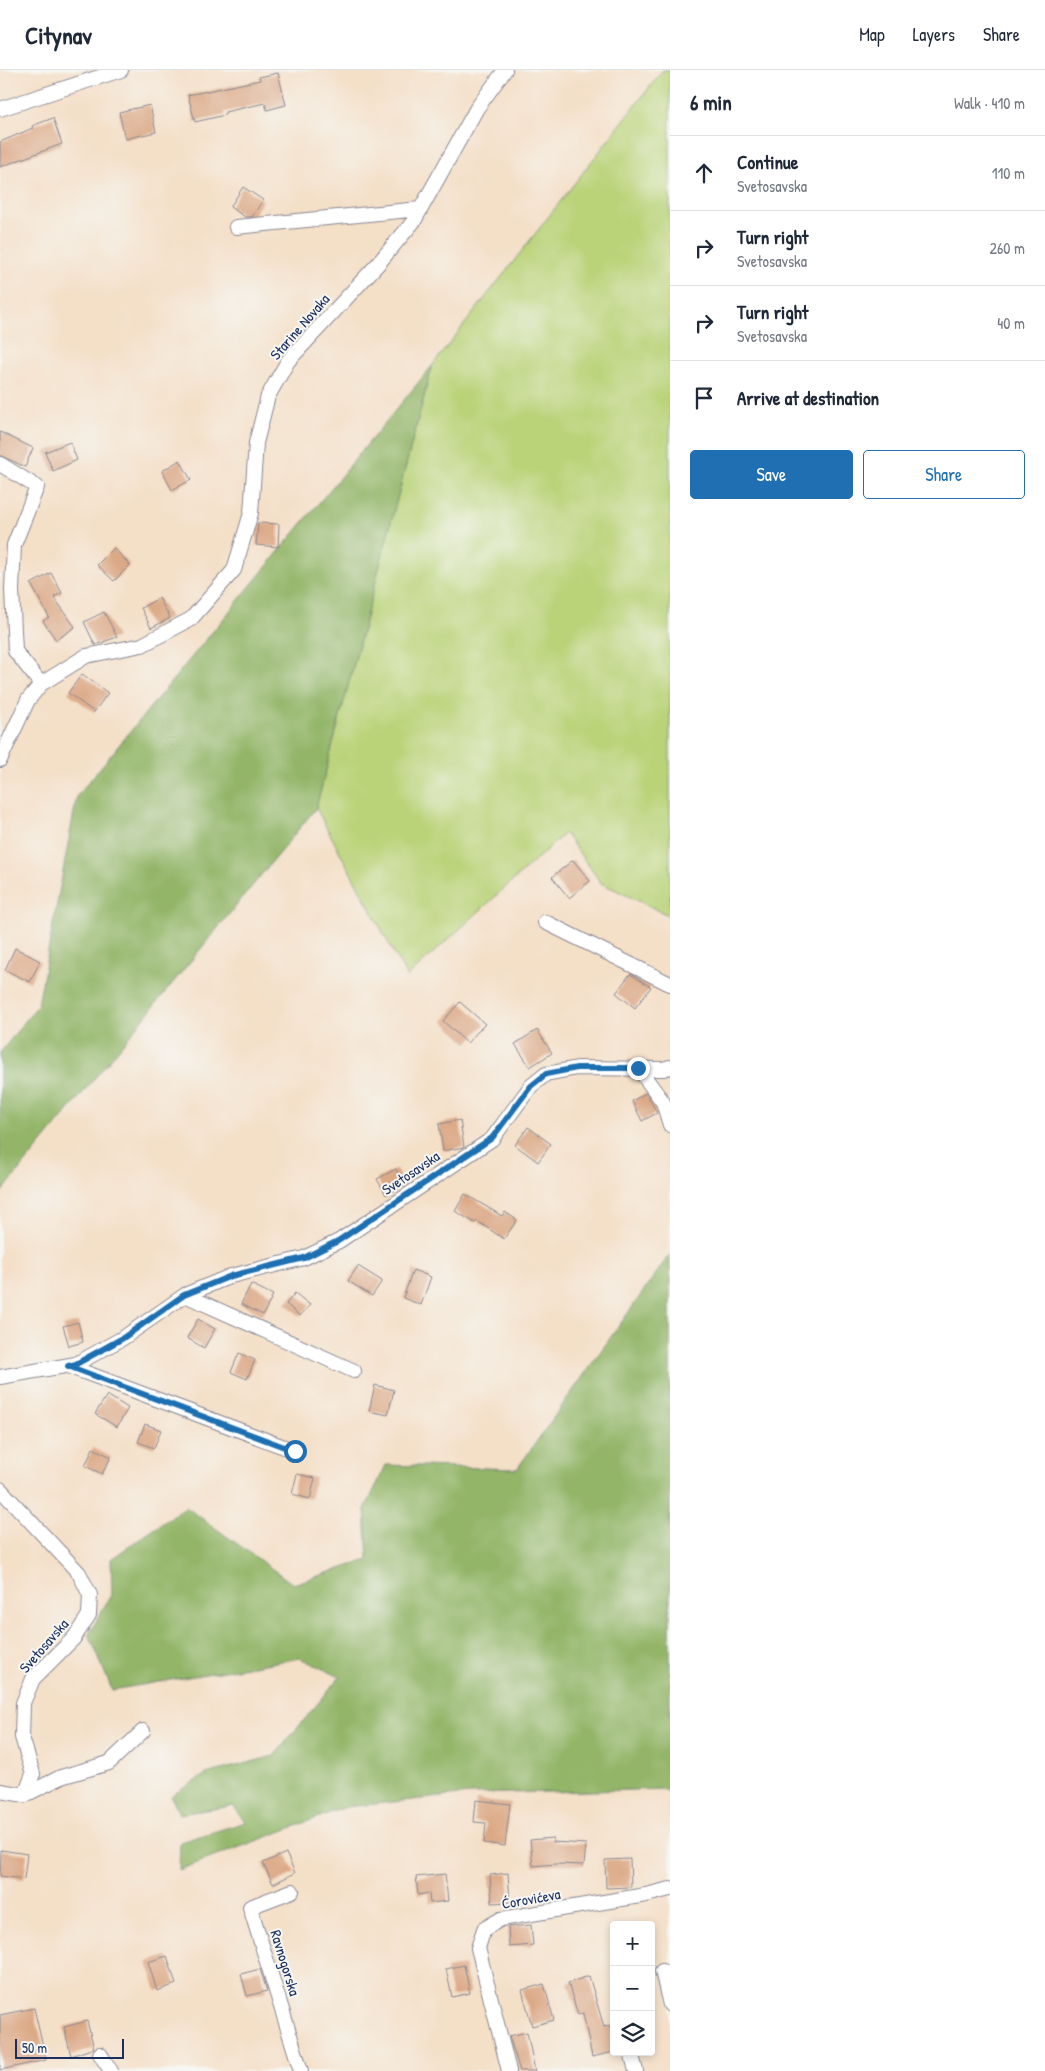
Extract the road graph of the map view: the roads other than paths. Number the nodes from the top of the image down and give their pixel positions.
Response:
1 (121, 70) edge
2 (505, 70) edge
3 (0, 109) edge
4 (420, 209) junction
5 (236, 227) dead end
6 (0, 464) edge
7 (41, 684) junction
8 (0, 760) edge
9 (544, 922) dead end
10 (670, 984) edge
11 (670, 1067) edge
12 (638, 1068) junction
13 (670, 1125) edge
14 (184, 1295) junction
15 (68, 1366) junction
16 (354, 1371) dead end
17 (0, 1377) edge
18 (295, 1451) dead end
19 (0, 1490) edge
20 (143, 1731) dead end
21 (0, 1791) edge
22 (25, 1795) junction
23 (670, 1888) edge
24 (292, 1891) dead end
25 (662, 1971) dead end
26 (670, 2005) edge
27 (100, 2054) dead end
28 (632, 2056) edge
29 (111, 2071) edge
30 (301, 2071) edge
31 (509, 2071) edge
32 (636, 2071) edge

1 - 3 street
2 - 4 street, Starine Novaka
4 - 5 street
4 - 7 street, Starine Novaka
6 - 7 street
7 - 8 street, Starine Novaka
9 - 10 street
11 - 12 street, Svetosavska
12 - 13 street
12 - 14 street, Svetosavska
14 - 15 street, Svetosavska
14 - 16 street
15 - 17 street, Svetosavska
15 - 18 street, Svetosavska
19 - 22 street, Svetosavska
20 - 22 street
21 - 22 street
23 - 31 street, Ćorovićeva
24 - 30 street, Ravnogorska
25 - 26 street
27 - 29 street
28 - 32 street

